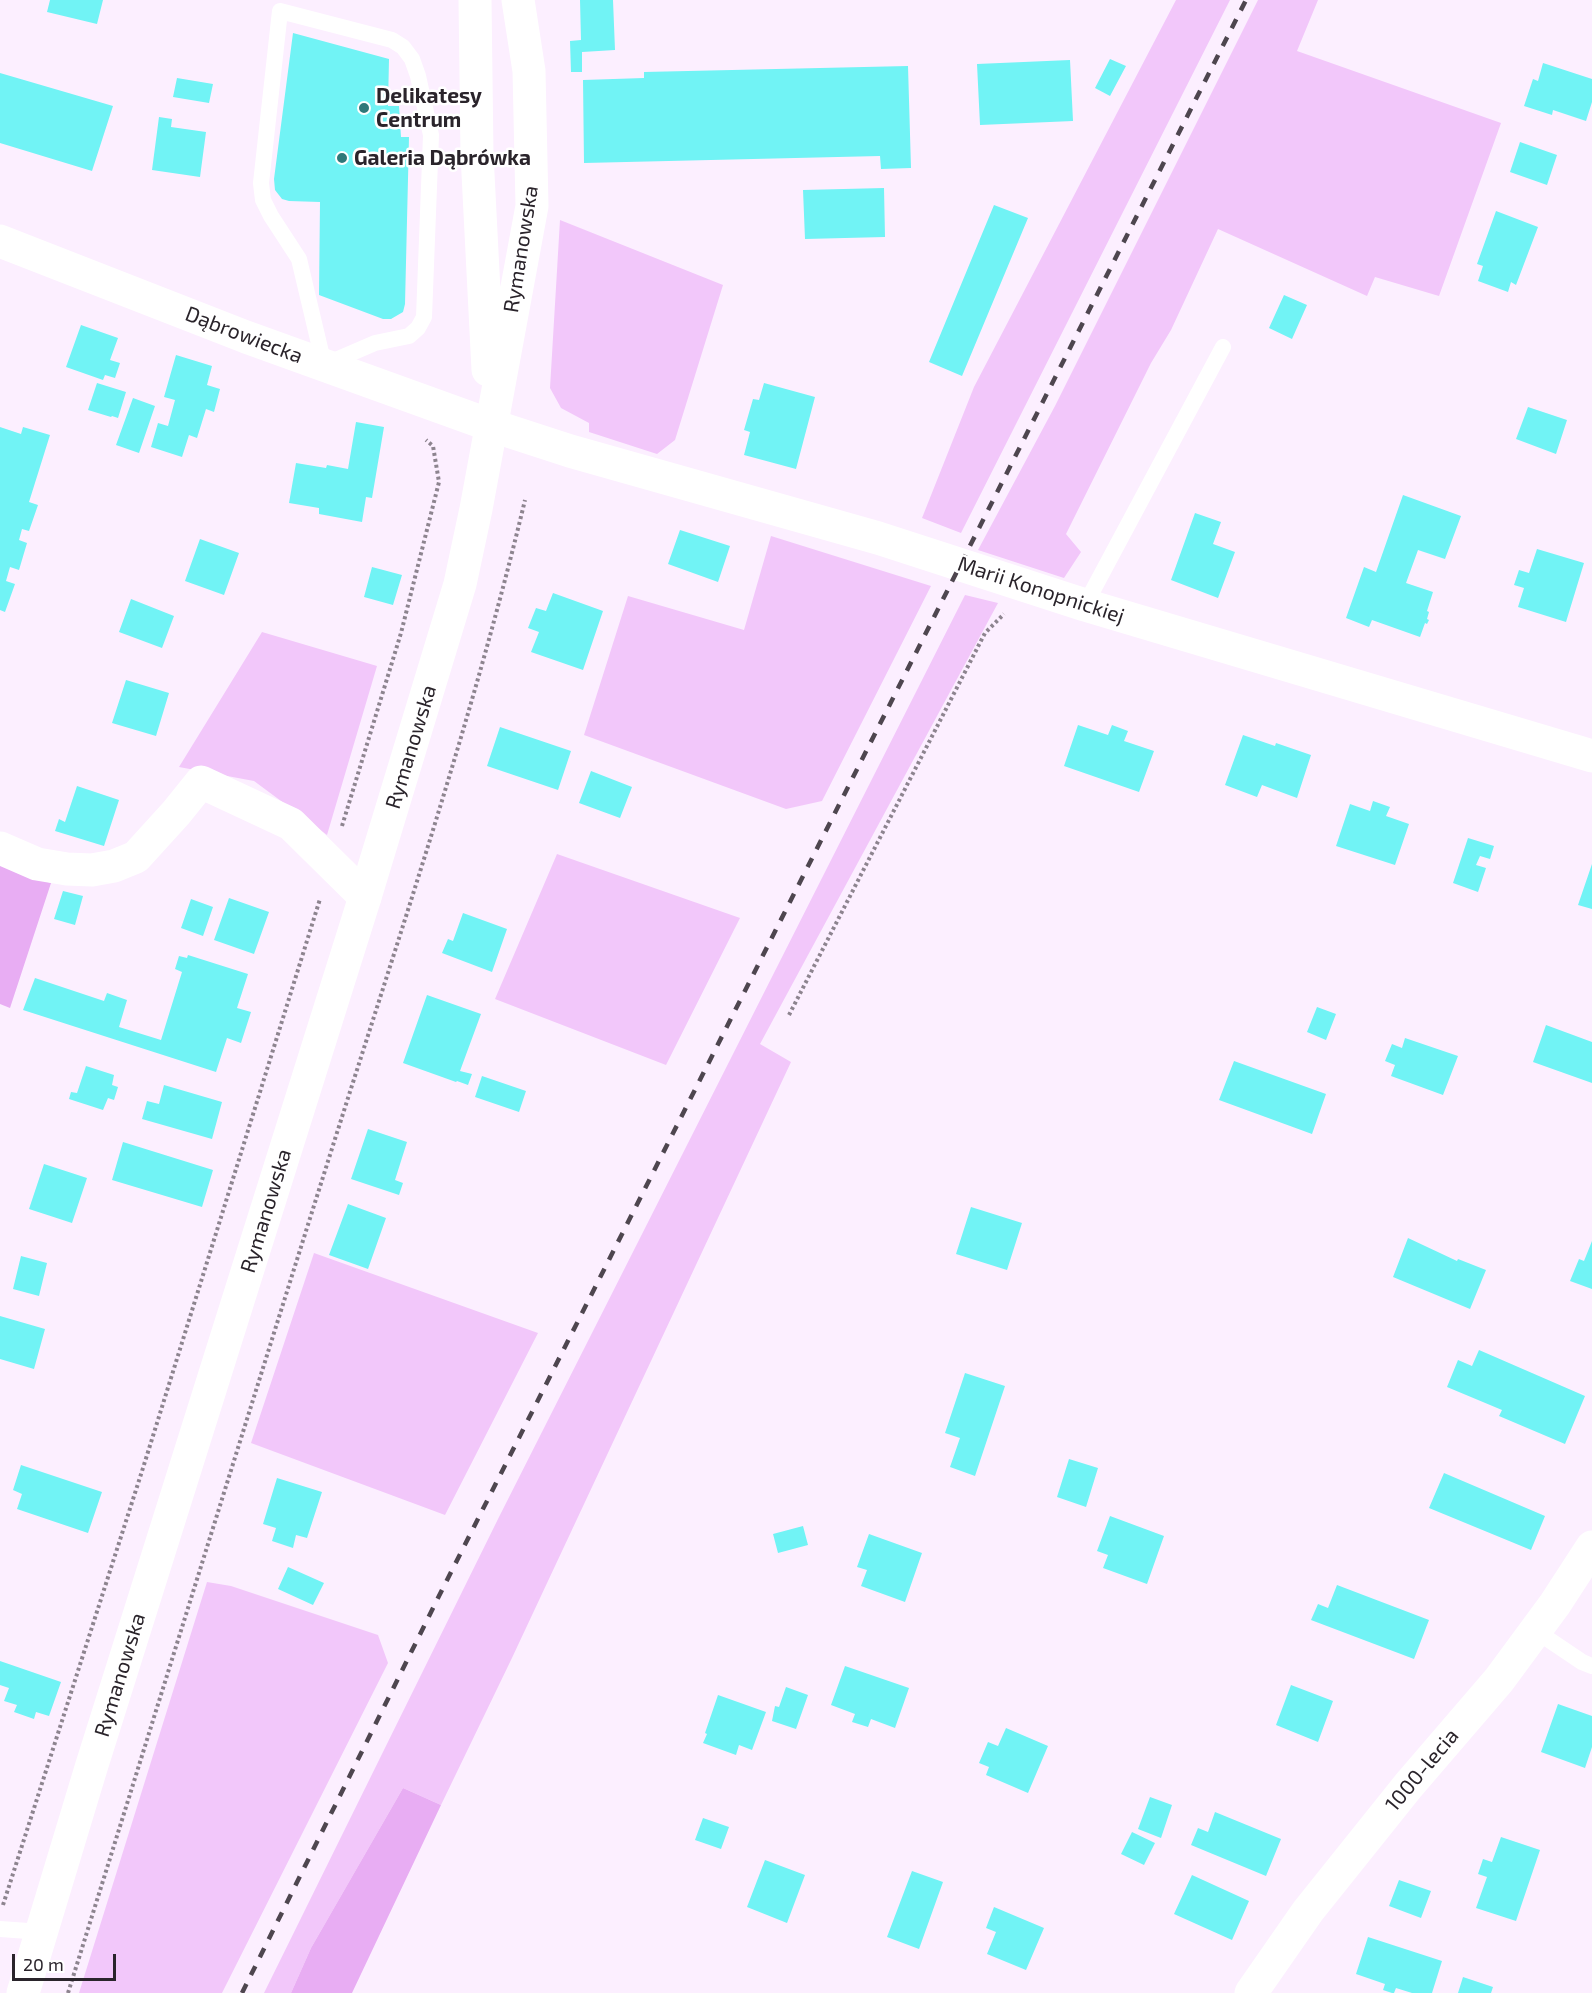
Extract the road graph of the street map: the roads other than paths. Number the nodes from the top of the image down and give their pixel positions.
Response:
1 (475, 0) edge
2 (518, 0) edge
3 (2, 246) edge
4 (1223, 347) dead end
5 (324, 365) junction
6 (490, 425) junction
7 (1085, 605) junction
8 (1592, 756) edge
9 (0, 848) edge
10 (365, 897) junction
11 (1592, 1547) edge
12 (1536, 1631) junction
13 (1592, 1666) edge
14 (0, 1929) edge
15 (42, 1932) junction
16 (23, 1993) edge
17 (1251, 1993) edge

1 - 6 street, Rymanowska
2 - 6 street, Rymanowska
3 - 5 street, Dąbrowiecka
4 - 7 lane
5 - 5 lane
5 - 6 street, Dąbrowiecka
6 - 7 street, Marii Konopnickiej
6 - 10 street, Rymanowska
7 - 8 street, Marii Konopnickiej
9 - 10 street
10 - 15 street, Rymanowska
11 - 12 street, 1000-lecia
12 - 13 lane
12 - 17 street, 1000-lecia
14 - 15 lane
15 - 16 street, Rymanowska

